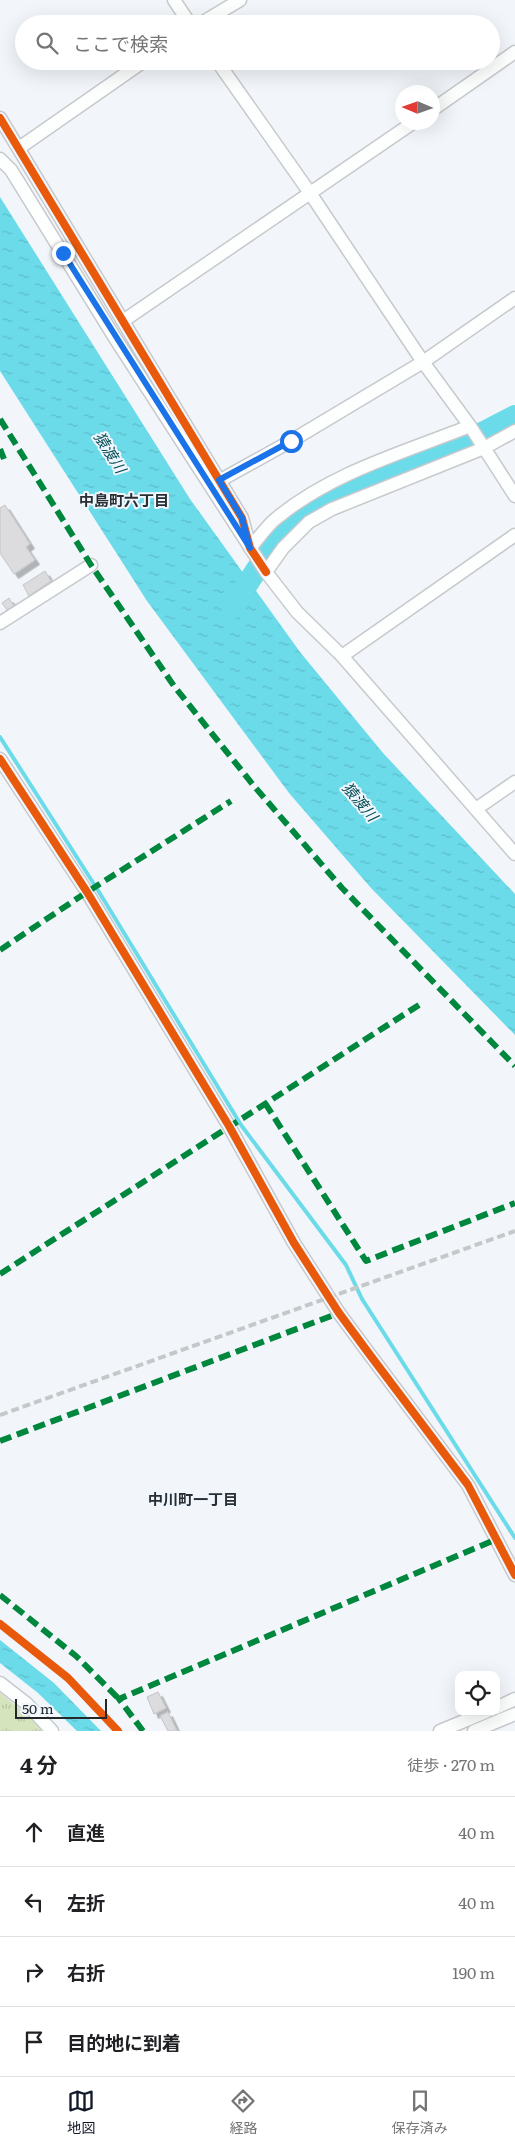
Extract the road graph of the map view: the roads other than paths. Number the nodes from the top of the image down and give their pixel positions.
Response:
1 (174, 0) edge
2 (240, 0) edge
3 (184, 15) edge
4 (215, 15) edge
5 (515, 52) edge
6 (500, 62) edge
7 (131, 70) edge
8 (223, 70) edge
9 (489, 70) edge
10 (440, 104) edge
11 (0, 118) edge
12 (402, 130) edge
13 (19, 148) junction
14 (0, 159) edge
15 (310, 193) junction
16 (515, 298) edge
17 (123, 321) junction
18 (423, 362) junction
19 (470, 426) junction
20 (515, 431) edge
21 (484, 447) junction
22 (219, 480) junction
23 (515, 496) edge
24 (515, 535) edge
25 (250, 548) junction
26 (91, 565) dead end
27 (266, 572) junction
28 (0, 623) edge
29 (342, 656) junction
30 (0, 759) edge
31 (515, 782) edge
32 (476, 809) junction
33 (515, 854) edge
34 (515, 1575) edge
35 (0, 1683) edge
36 (515, 1699) edge
37 (500, 1706) edge
38 (515, 1714) edge
39 (476, 1716) edge
40 (52, 1731) edge
41 (440, 1731) edge
42 (474, 1731) edge

1 - 3 street
2 - 4 street
5 - 6 street
7 - 13 street
8 - 15 street
9 - 10 street
11 - 13 street
12 - 15 street
13 - 17 street
14 - 25 street
15 - 17 street
15 - 18 street
16 - 18 street
17 - 22 street
18 - 19 street
18 - 22 street
19 - 21 street
19 - 25 street
20 - 21 street
21 - 23 street
21 - 27 street
22 - 25 street
24 - 29 street
25 - 27 street
26 - 28 street
27 - 29 street
29 - 32 street
30 - 34 street
31 - 32 street
32 - 33 street
35 - 40 street
36 - 37 street
38 - 42 street
39 - 41 street

